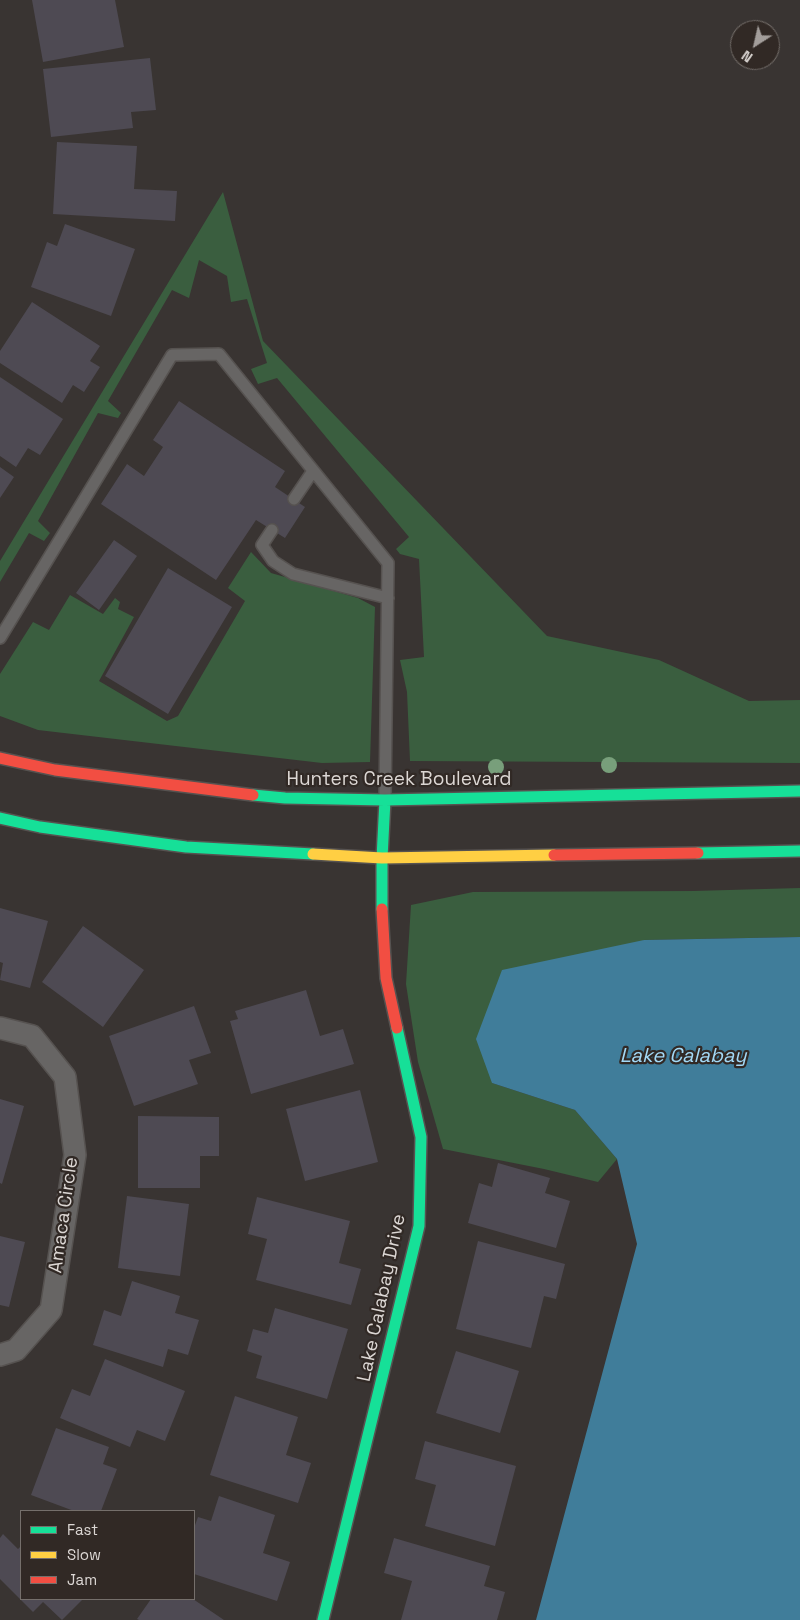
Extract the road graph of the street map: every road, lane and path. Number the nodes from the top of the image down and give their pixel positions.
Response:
1 (313, 470) junction
2 (294, 499) dead end
3 (272, 530) dead end
4 (388, 598) junction
5 (0, 638) edge
6 (0, 758) edge
7 (800, 791) edge
8 (385, 800) junction
9 (0, 818) edge
10 (800, 851) edge
11 (382, 858) junction
12 (0, 1028) edge
13 (0, 1355) edge
14 (323, 1620) edge

1 - 2 lane
1 - 4 lane
1 - 5 lane
3 - 4 lane
4 - 8 lane
6 - 8 street, Hunters Creek Boulevard
7 - 8 street, Hunters Creek Boulevard
8 - 11 street, Lake Calabay Drive
9 - 11 street
10 - 11 street
11 - 14 street, Lake Calabay Drive
12 - 13 street, Amaca Circle

